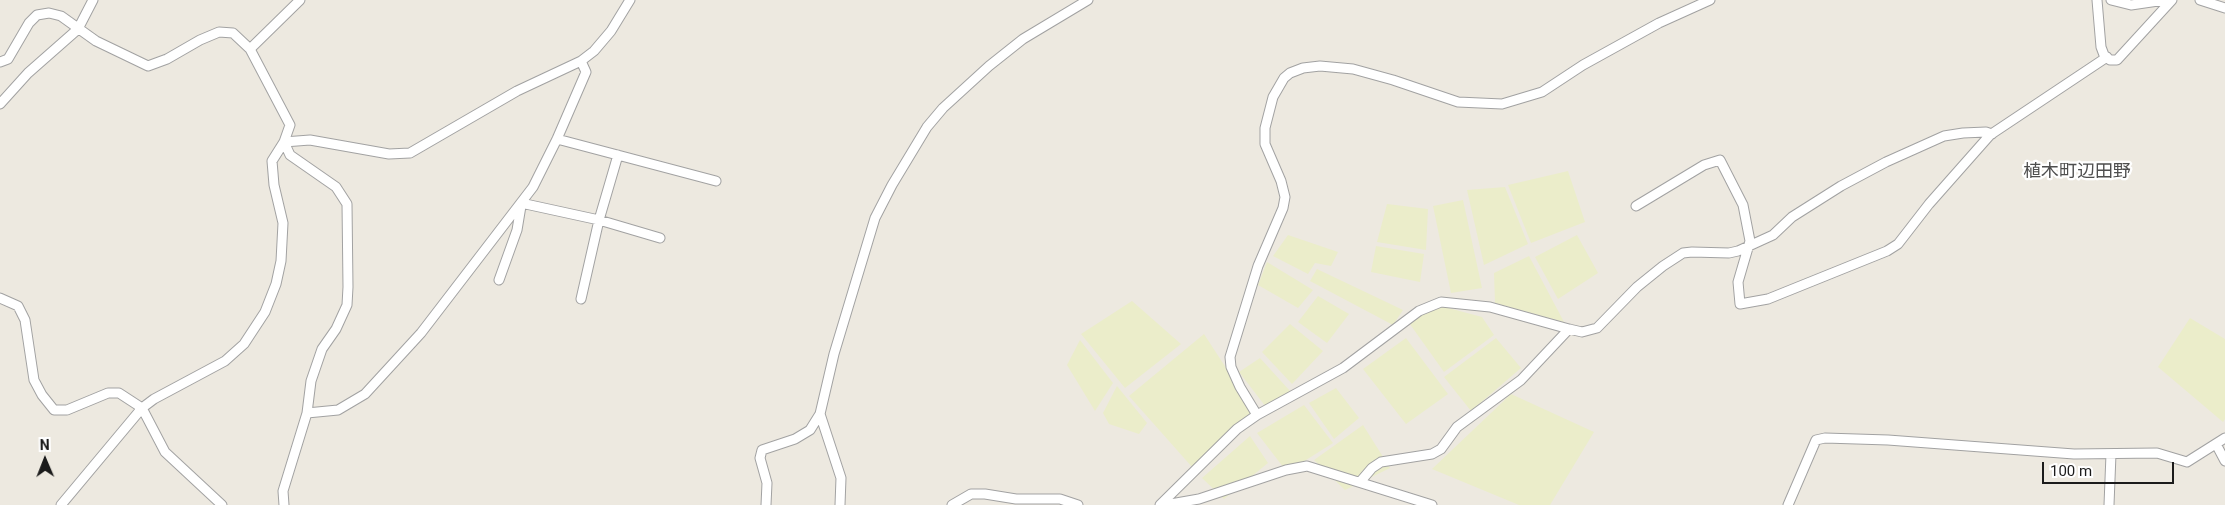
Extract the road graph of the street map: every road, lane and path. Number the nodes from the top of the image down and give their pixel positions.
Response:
1 (93, 0) edge
2 (300, 0) edge
3 (630, 0) edge
4 (1088, 0) edge
5 (1710, 0) edge
6 (2097, 0) edge
7 (2111, 0) edge
8 (2165, 0) edge
9 (2172, 0) edge
10 (2200, 0) edge
11 (2225, 8) edge
12 (78, 29) junction
13 (250, 49) junction
14 (2107, 57) junction
15 (581, 61) junction
16 (0, 62) edge
17 (0, 104) edge
18 (1992, 134) junction
19 (557, 139) junction
20 (284, 142) junction
21 (618, 155) junction
22 (716, 181) dead end
23 (521, 204) junction
24 (1636, 206) dead end
25 (599, 220) junction
26 (660, 238) dead end
27 (1749, 246) junction
28 (499, 280) dead end
29 (0, 298) edge
30 (581, 299) dead end
31 (1569, 329) junction
32 (142, 408) junction
33 (307, 413) junction
34 (820, 414) junction
35 (1257, 415) junction
36 (2225, 438) edge
37 (2216, 444) junction
38 (2111, 454) junction
39 (2225, 461) edge
40 (1360, 482) junction
41 (61, 505) edge
42 (222, 505) edge
43 (284, 505) edge
44 (766, 505) edge
45 (840, 505) edge
46 (952, 505) edge
47 (1078, 505) edge
48 (1160, 505) edge
49 (1165, 505) edge
50 (1432, 505) edge
51 (1788, 505) edge
52 (2109, 505) edge

1 - 12 street
2 - 13 street
3 - 15 street
4 - 34 street
5 - 35 street
6 - 14 street
7 - 8 street
9 - 14 street
10 - 11 street
12 - 13 street
12 - 16 street
12 - 17 street
13 - 20 street
14 - 18 street
15 - 19 street
15 - 20 street
18 - 27 street
18 - 27 street
19 - 21 street
19 - 23 street
20 - 32 street
20 - 33 street
21 - 22 street
21 - 25 street
23 - 25 street
23 - 28 street
23 - 33 street
24 - 27 street
25 - 26 street
25 - 30 street
27 - 31 street
29 - 32 street
31 - 35 street
31 - 40 street
32 - 41 street
32 - 42 street
33 - 43 street
34 - 44 street
34 - 45 street
35 - 48 street
36 - 37 street
37 - 38 street
37 - 39 street
38 - 51 street
38 - 52 street
40 - 49 street
40 - 50 street
46 - 47 street

